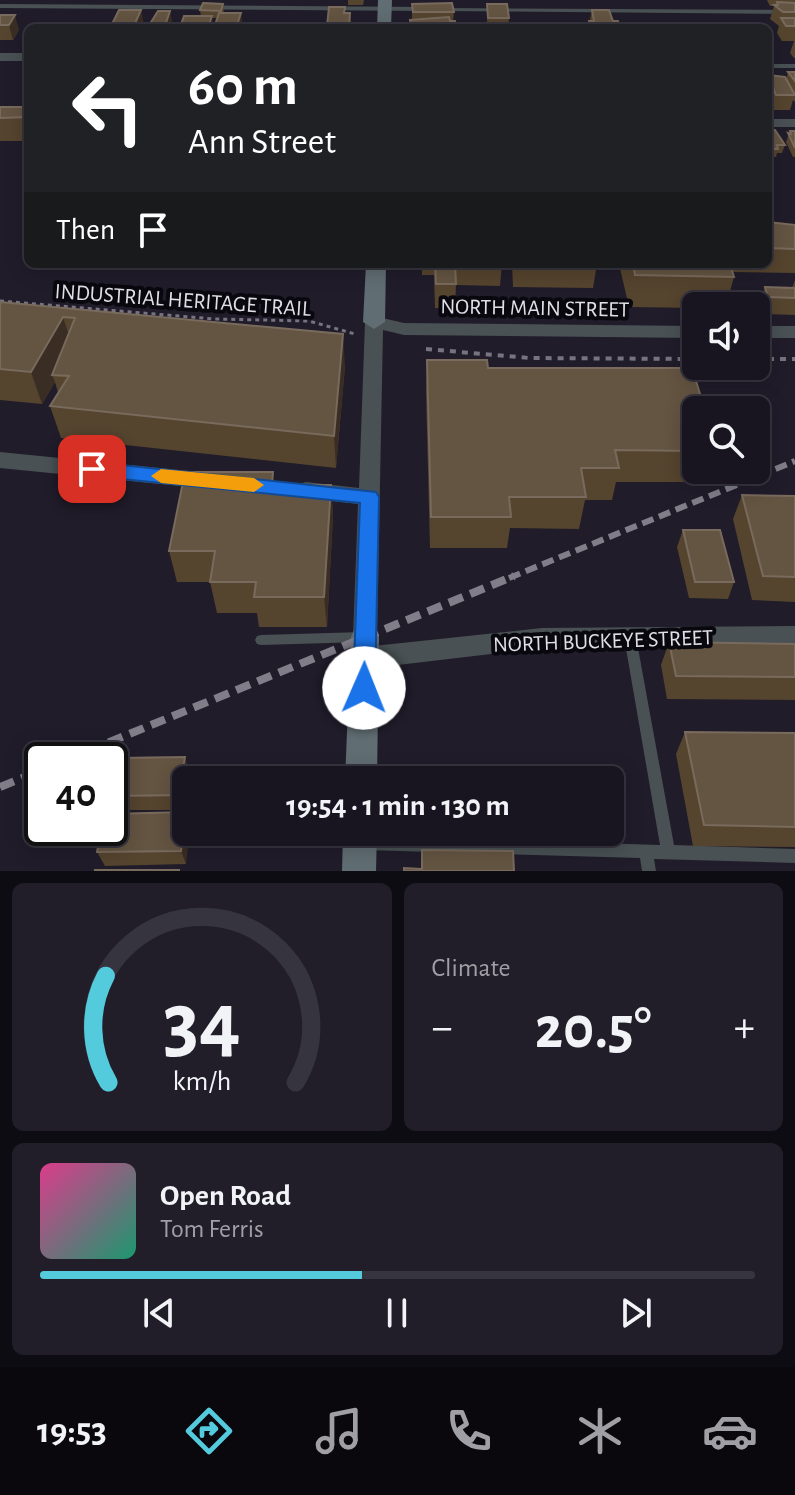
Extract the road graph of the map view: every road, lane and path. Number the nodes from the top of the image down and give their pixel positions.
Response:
1 (385, 4) edge
2 (0, 6) edge
3 (795, 12) edge
4 (384, 24) edge
5 (0, 57) edge
6 (24, 57) edge
7 (772, 66) edge
8 (795, 66) edge
9 (772, 123) edge
10 (795, 123) edge
11 (376, 268) edge
12 (0, 301) edge
13 (374, 331) junction
14 (682, 332) edge
15 (770, 332) edge
16 (795, 332) edge
17 (418, 348) dead end
18 (682, 359) edge
19 (770, 359) edge
20 (795, 359) edge
21 (0, 460) edge
22 (231, 483) edge
23 (293, 489) edge
24 (370, 497) junction
25 (795, 636) edge
26 (630, 637) junction
27 (261, 640) dead end
28 (365, 647) junction
29 (361, 766) edge
30 (360, 849) edge
31 (646, 852) junction
32 (668, 853) junction
33 (795, 856) edge
34 (649, 871) edge

1 - 2 lane
1 - 3 lane
1 - 4 street
5 - 6 street
7 - 8 lane
9 - 10 street
11 - 13 street
12 - 13 path, INDUSTRIAL HERITAGE TRAIL
13 - 14 street, NORTH MAIN STREET
13 - 24 street
15 - 16 street
17 - 18 path
19 - 20 path
21 - 22 street
23 - 24 street
24 - 28 street
25 - 26 street, NORTH BUCKEYE STREET
26 - 28 street, NORTH BUCKEYE STREET
26 - 32 lane
27 - 28 lane
28 - 29 street
30 - 31 lane
31 - 32 lane
31 - 34 lane
32 - 33 lane

